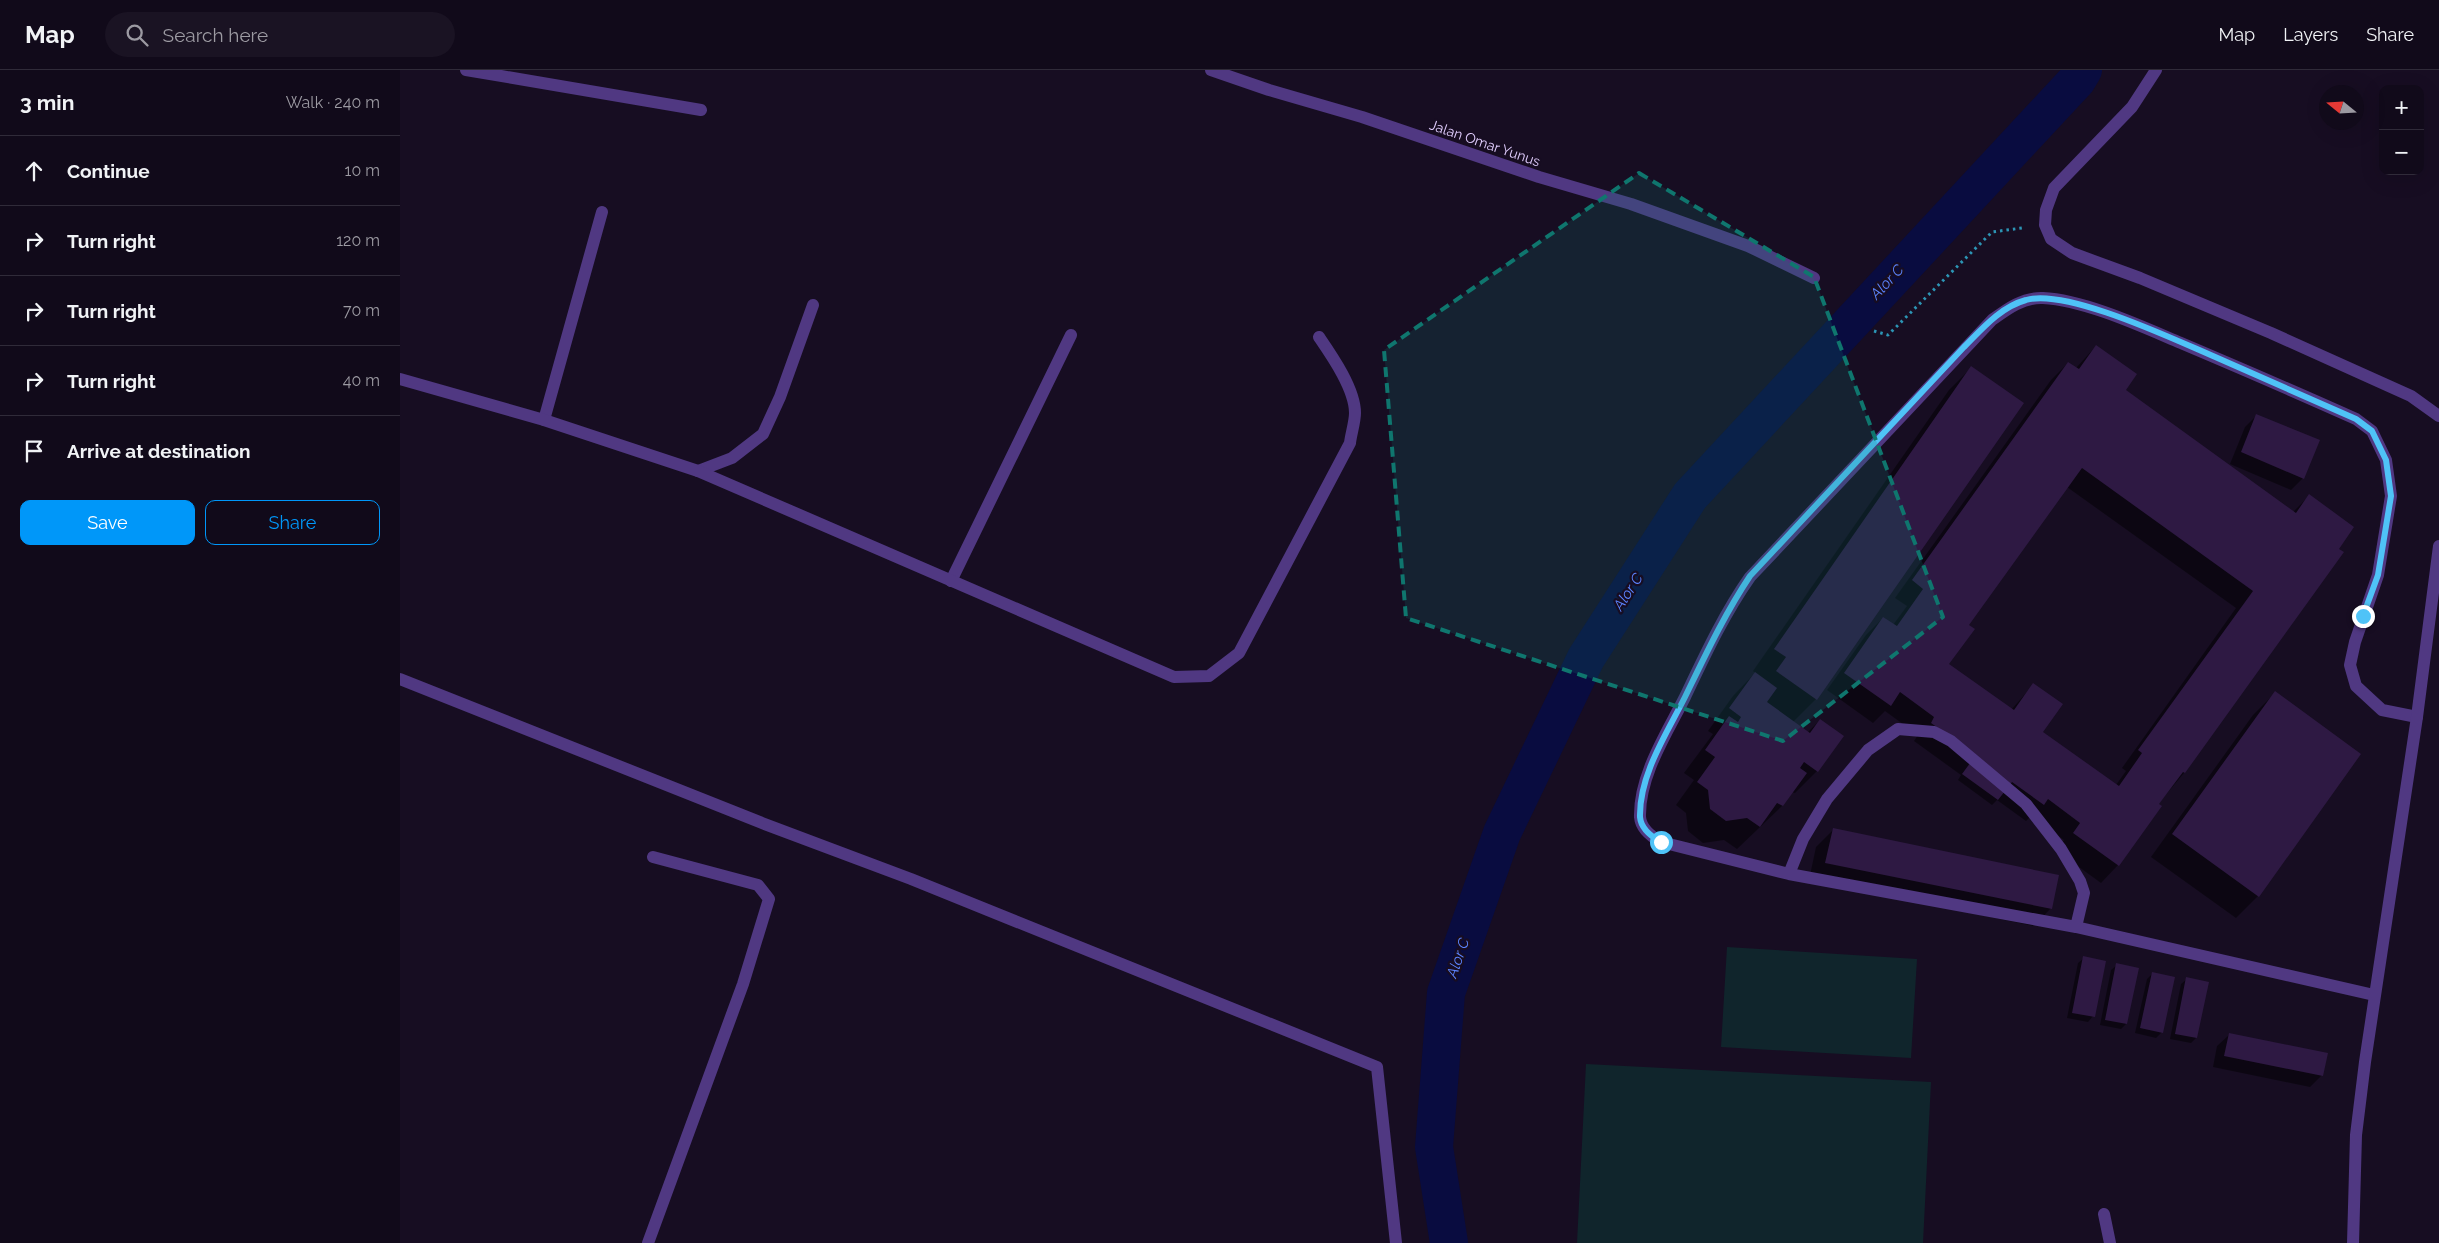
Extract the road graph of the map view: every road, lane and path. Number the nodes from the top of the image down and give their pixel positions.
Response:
1 (466, 70) edge
2 (1211, 70) edge
3 (2156, 70) edge
4 (701, 110) dead end
5 (602, 212) dead end
6 (2044, 225) junction
7 (1814, 278) dead end
8 (813, 305) dead end
9 (1874, 331) dead end
10 (1071, 335) dead end
11 (1319, 337) dead end
12 (400, 379) edge
13 (2439, 416) edge
14 (544, 420) junction
15 (698, 471) junction
16 (2439, 546) edge
17 (952, 581) junction
18 (400, 679) edge
19 (2417, 717) junction
20 (654, 858) dead end
21 (1790, 874) junction
22 (2076, 927) junction
23 (2374, 995) junction
24 (2104, 1214) dead end
25 (648, 1243) edge
26 (1396, 1243) edge
27 (2110, 1243) edge
28 (2353, 1243) edge

1 - 4 street
2 - 7 street, Jalan Omar Yunus
3 - 6 street
5 - 14 street
6 - 9 path
6 - 13 street
8 - 15 street
10 - 17 street
11 - 17 street
12 - 14 street
14 - 15 street
15 - 17 street
16 - 19 street
18 - 26 street
19 - 21 street
19 - 23 street
20 - 25 street
21 - 22 street
21 - 22 street
22 - 23 street
23 - 28 street
24 - 27 street

